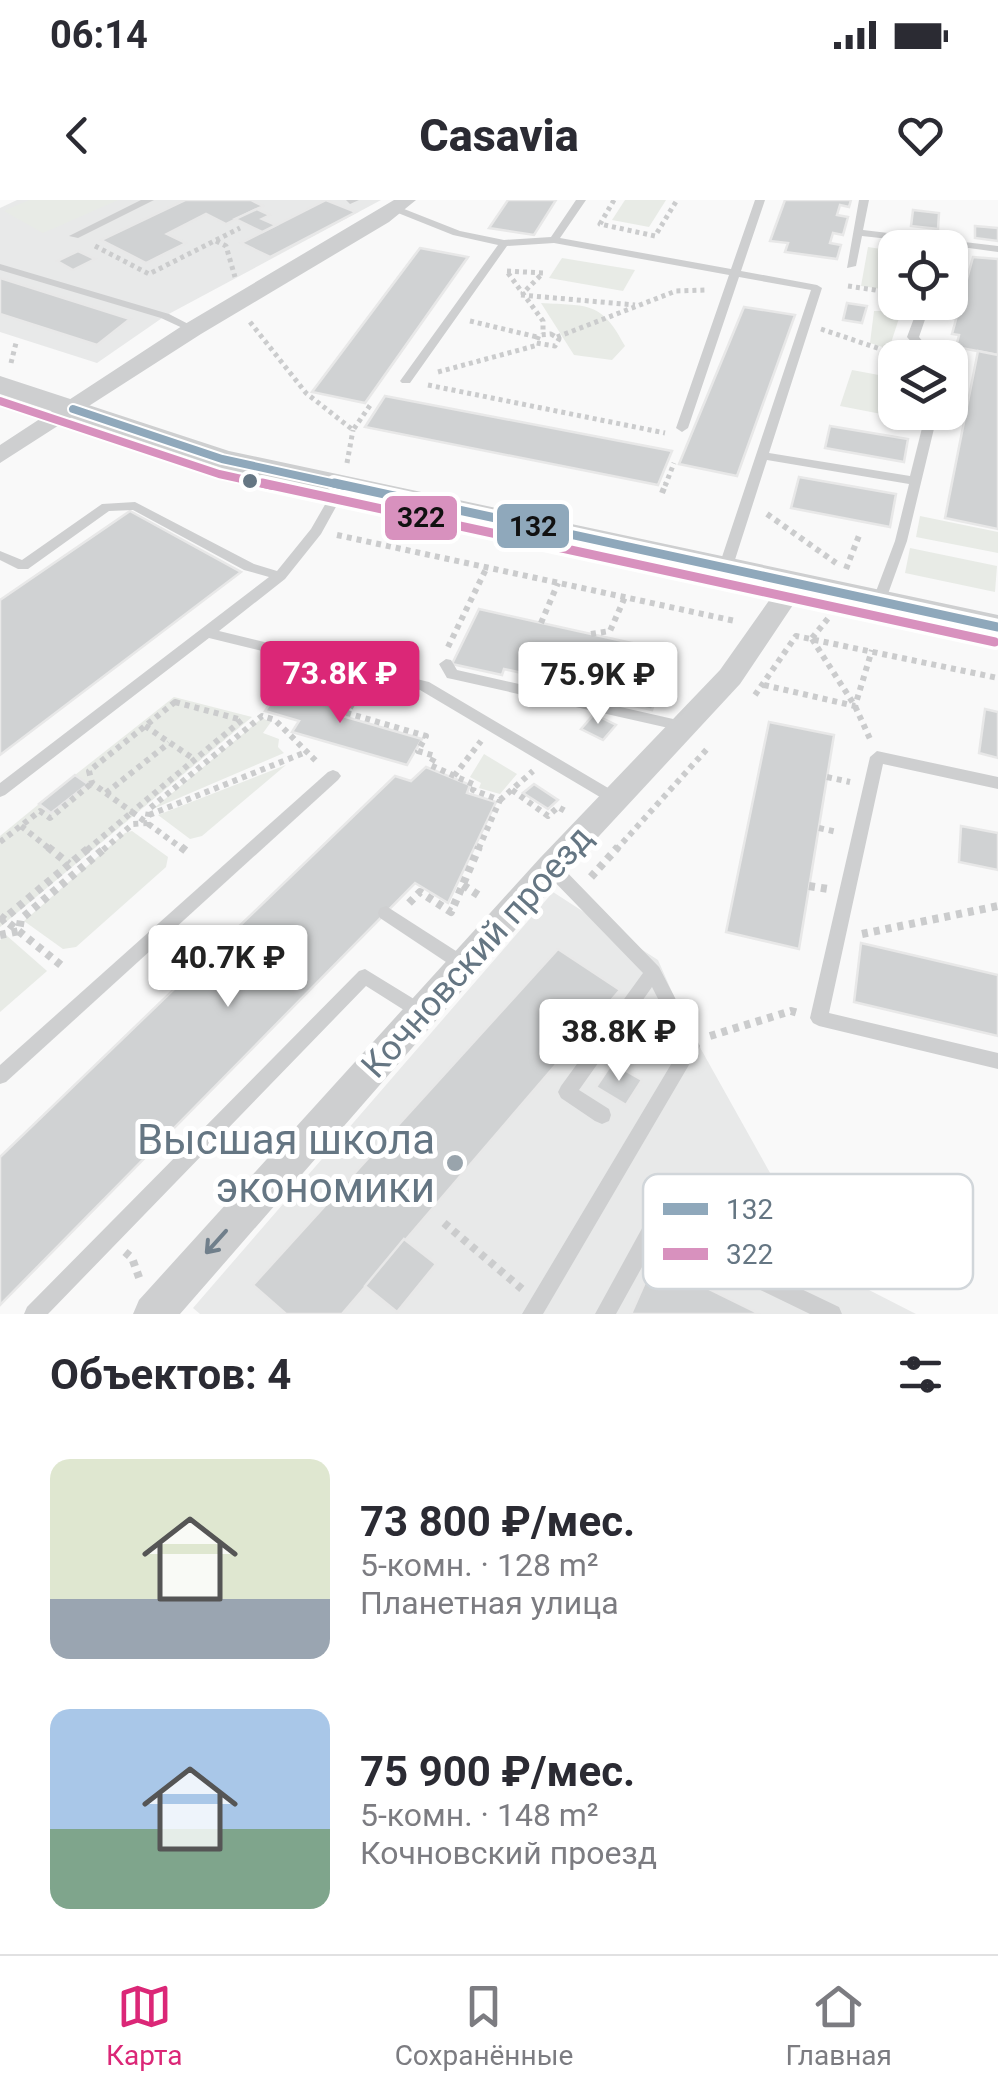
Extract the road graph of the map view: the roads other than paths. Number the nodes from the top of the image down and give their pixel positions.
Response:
1 (149, 200) edge
2 (581, 200) edge
3 (760, 200) edge
4 (864, 200) edge
5 (401, 204) edge
6 (857, 232) junction
7 (878, 235) edge
8 (74, 236) road end
9 (554, 240) junction
10 (504, 243) junction
11 (968, 247) edge
12 (998, 250) edge
13 (851, 266) dead end
14 (0, 267) edge
15 (736, 272) junction
16 (193, 329) junction
17 (6, 374) edge
18 (406, 381) road end
19 (74, 409) junction
20 (682, 428) dead end
21 (928, 430) edge
22 (762, 455) junction
23 (0, 456) edge
24 (915, 481) junction
25 (342, 485) junction
26 (0, 555) edge
27 (725, 569) junction
28 (280, 576) junction
29 (794, 584) junction
30 (879, 602) junction
31 (998, 626) edge
32 (207, 633) junction
33 (446, 664) road end
34 (682, 726) junction
35 (332, 776) dead end
36 (998, 783) edge
37 (0, 792) edge
38 (616, 799) junction
39 (551, 867) junction
40 (390, 916) road end
41 (464, 965) junction
42 (653, 972) junction
43 (421, 1012) junction
44 (998, 1061) edge
45 (0, 1076) edge
46 (602, 1115) dead end
47 (643, 1246) edge
48 (780, 1289) edge
49 (535, 1308) edge
50 (166, 1310) edge
51 (34, 1314) edge
52 (605, 1314) edge
53 (832, 1314) edge

1 - 8 lane
2 - 9 lane
3 - 15 lane
4 - 6 lane
5 - 10 lane
5 - 16 street
6 - 7 lane
6 - 13 lane
9 - 10 lane
9 - 15 lane
10 - 18 lane
11 - 12 lane
14 - 16 lane
15 - 20 lane
15 - 22 lane
16 - 19 street
17 - 19 street
19 - 23 street
19 - 25 street
21 - 24 lane
22 - 24 lane
22 - 27 lane
24 - 30 lane
25 - 27 street
25 - 28 lane
26 - 28 lane
27 - 29 street
28 - 32 lane
29 - 30 street
29 - 34 street, Кочновский проезд
30 - 31 street
32 - 37 lane
32 - 38 lane
33 - 34 lane
34 - 38 street, Кочновский проезд
35 - 45 lane
36 - 44 lane
38 - 39 street, Кочновский проезд
39 - 41 street, Кочновский проезд
39 - 42 lane
40 - 41 lane
41 - 43 street, Кочновский проезд
42 - 46 lane
42 - 49 lane
43 -> 50 street, Кочновский проезд
43 - 51 lane
47 - 52 lane
48 - 53 lane

